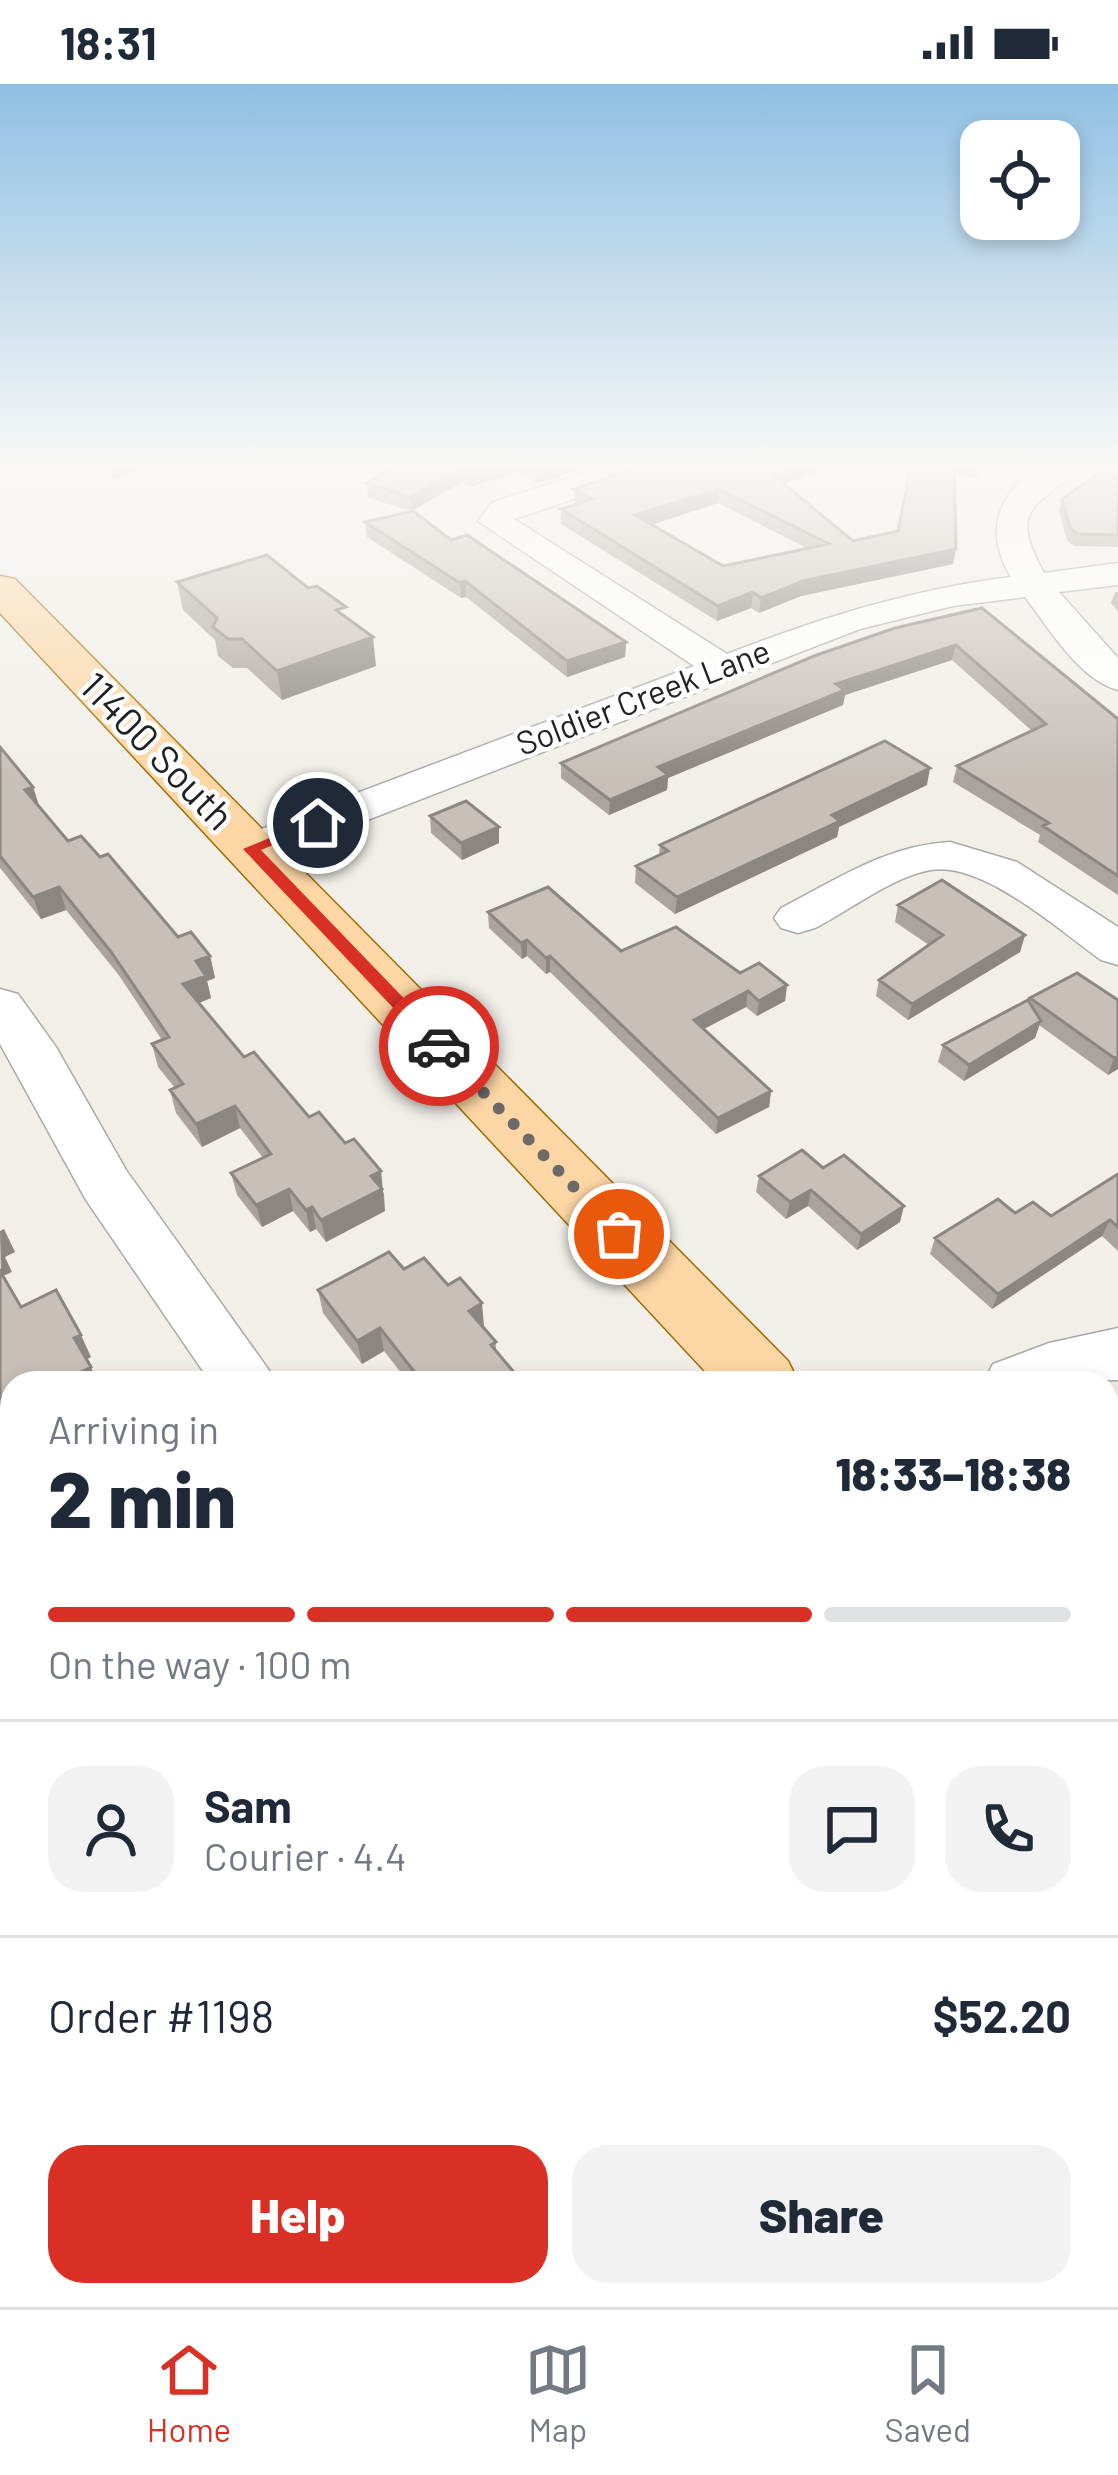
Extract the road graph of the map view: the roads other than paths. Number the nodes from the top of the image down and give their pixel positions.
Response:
1 (570, 570) edge
2 (1024, 570) edge
3 (1118, 574) edge
4 (1032, 584) junction
5 (0, 588) edge
6 (721, 667) junction
7 (1118, 678) edge
8 (251, 849) junction
9 (798, 918) dead end
10 (1118, 949) edge
11 (0, 1006) edge
12 (1118, 1354) edge
13 (238, 1371) edge
14 (751, 1371) edge
15 (1044, 1371) edge

1 - 6 street
2 - 4 street
3 - 4 street, Soldier Creek Lane
4 - 6 street, Soldier Creek Lane
4 - 7 street
5 - 8 main road, 11400 South
6 - 8 street, Soldier Creek Lane
8 - 14 main road, 11400 South
9 - 10 street
11 - 13 street
12 - 15 street

